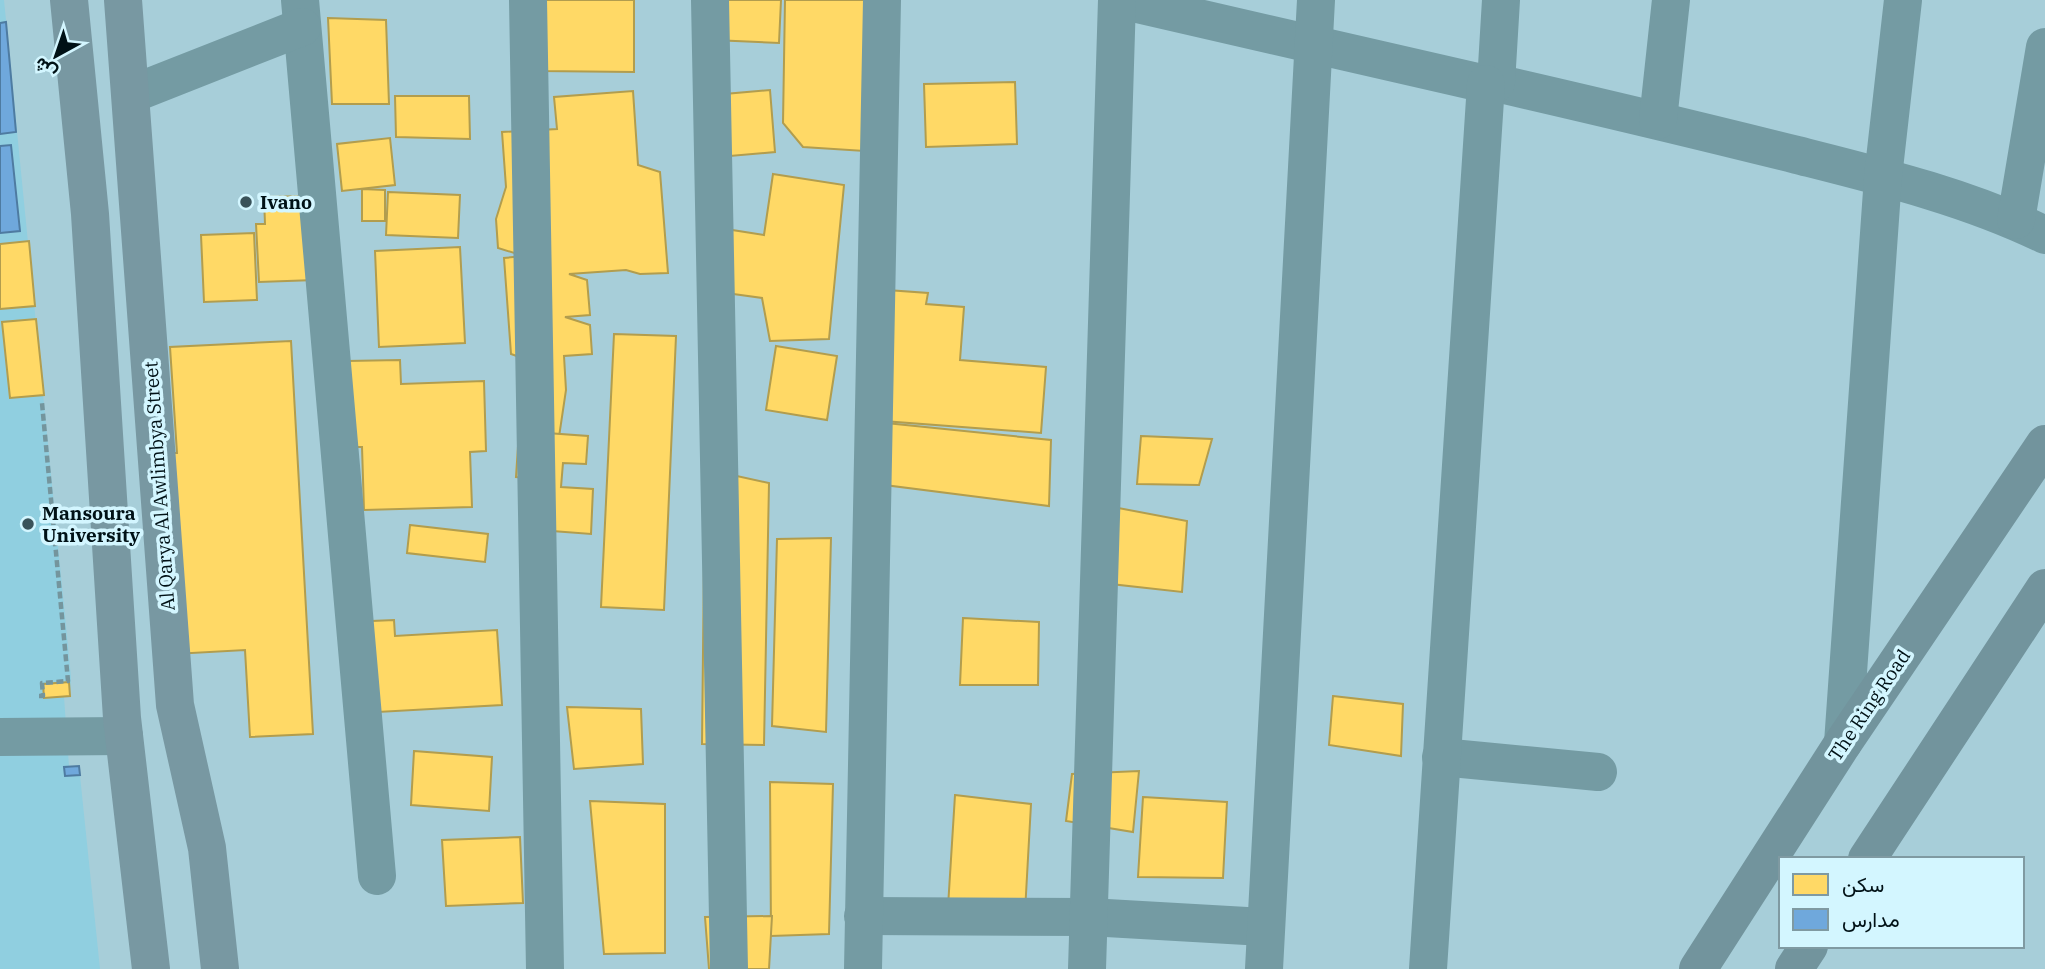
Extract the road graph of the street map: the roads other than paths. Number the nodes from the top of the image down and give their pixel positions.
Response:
1 (69, 0) edge
2 (123, 0) edge
3 (528, 0) edge
4 (710, 0) edge
5 (882, 0) edge
6 (1119, 0) edge
7 (1316, 0) edge
8 (1501, 0) edge
9 (1671, 0) edge
10 (1903, 0) edge
11 (301, 13) edge
12 (1315, 46) junction
13 (2045, 47) edge
14 (1491, 84) junction
15 (132, 94) junction
16 (1658, 120) junction
17 (1883, 177) junction
18 (139, 210) junction
19 (90, 214) junction
20 (2030, 228) edge
21 (2045, 444) edge
22 (2045, 589) edge
23 (124, 736) junction
24 (0, 737) edge
25 (1843, 743) junction
26 (1441, 757) junction
27 (1598, 772) dead end
28 (1868, 857) edge
29 (377, 876) dead end
30 (863, 916) junction
31 (1088, 917) junction
32 (1264, 927) junction
33 (1808, 948) edge
34 (151, 969) edge
35 (220, 969) edge
36 (545, 969) edge
37 (729, 969) edge
38 (863, 969) edge
39 (1087, 969) edge
40 (1264, 969) edge
41 (1429, 969) edge
42 (1698, 969) edge
43 (1794, 969) edge

1 - 19 main road
2 - 15 main road, Al Qarya Al Awlimbya Street
3 - 36 street
4 - 37 street
5 - 30 street
6 - 12 street
6 - 31 street
7 - 12 street
8 - 14 street
9 - 16 street
10 - 17 street
11 - 15 street
11 - 29 street
12 - 14 street
12 - 32 street
13 - 20 street
14 - 16 street
14 - 26 street
15 - 18 main road, Al Qarya Al Awlimbya Street
16 - 17 street
17 - 20 street
17 - 25 street
18 - 19 main road
18 - 35 main road, Al Qarya Al Awlimbya Street
19 - 23 main road
21 - 25 highway, The Ring Road
22 - 28 highway
23 - 24 street
23 - 34 main road
25 - 42 highway, The Ring Road
26 - 27 street
26 - 41 street
30 - 31 street
30 - 38 street
31 - 32 street
31 - 39 street
32 - 40 street
33 - 43 highway

